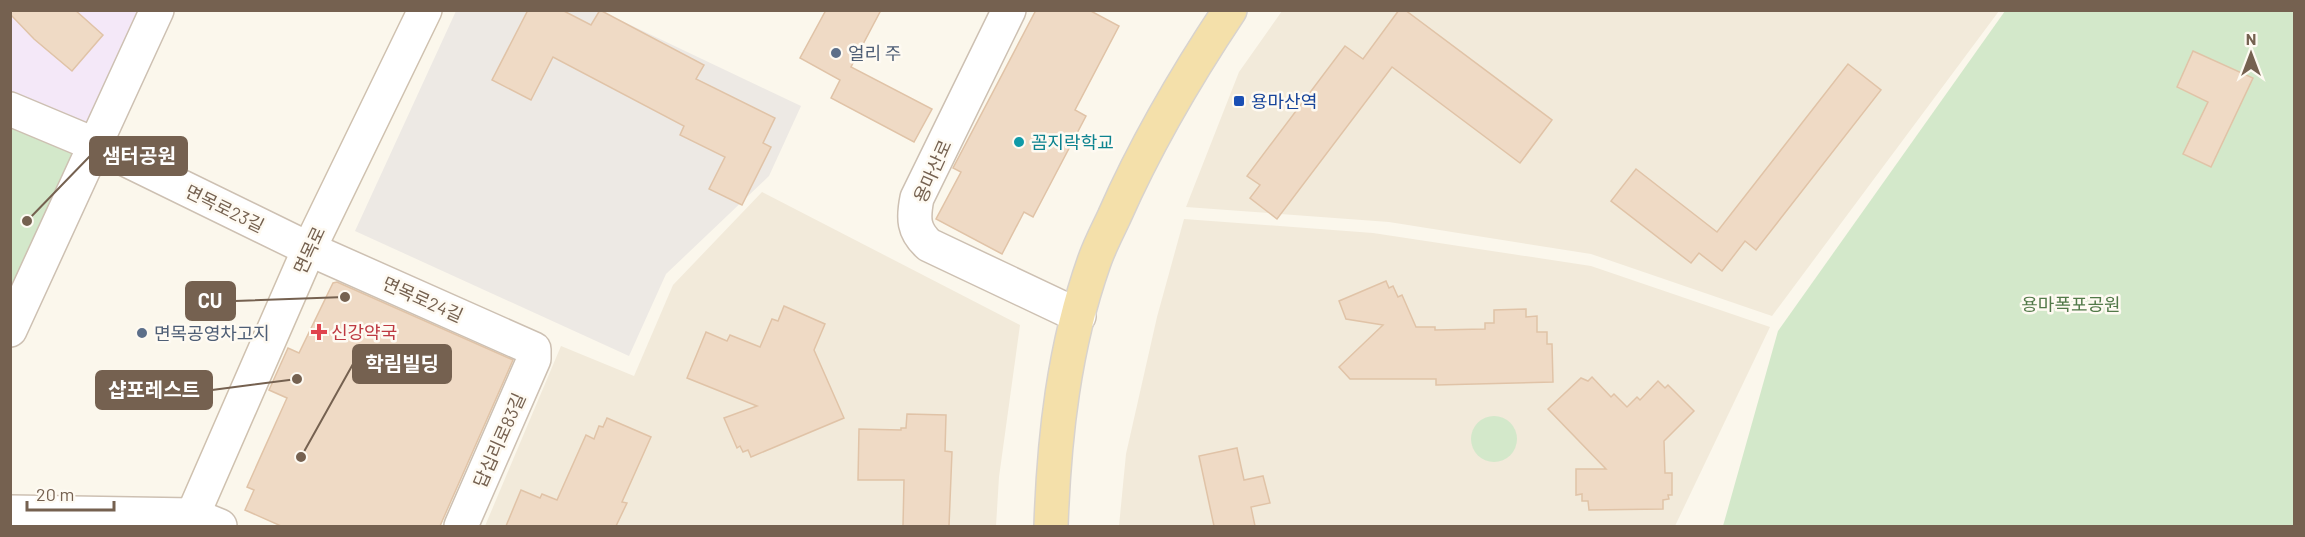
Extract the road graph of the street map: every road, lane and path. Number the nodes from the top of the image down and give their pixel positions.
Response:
1 (157, 10) edge
2 (425, 10) edge
3 (1009, 10) edge
4 (1230, 10) edge
5 (10, 109) edge
6 (96, 145) junction
7 (309, 249) junction
8 (1079, 316) junction
9 (10, 330) edge
10 (535, 352) joint
11 (12, 516) edge
12 (200, 522) edge
13 (461, 526) edge
14 (1051, 526) edge

1 - 6 street
2 - 7 street, 면목로
3 - 8 street, 용마산로
4 - 8 main road
5 - 6 street, 면목로23길
6 - 7 street, 면목로23길
6 - 9 street
7 - 10 street, 면목로24길
7 - 12 street, 면목로
8 - 14 main road
10 - 13 street, 답십리로83길
11 - 12 street

